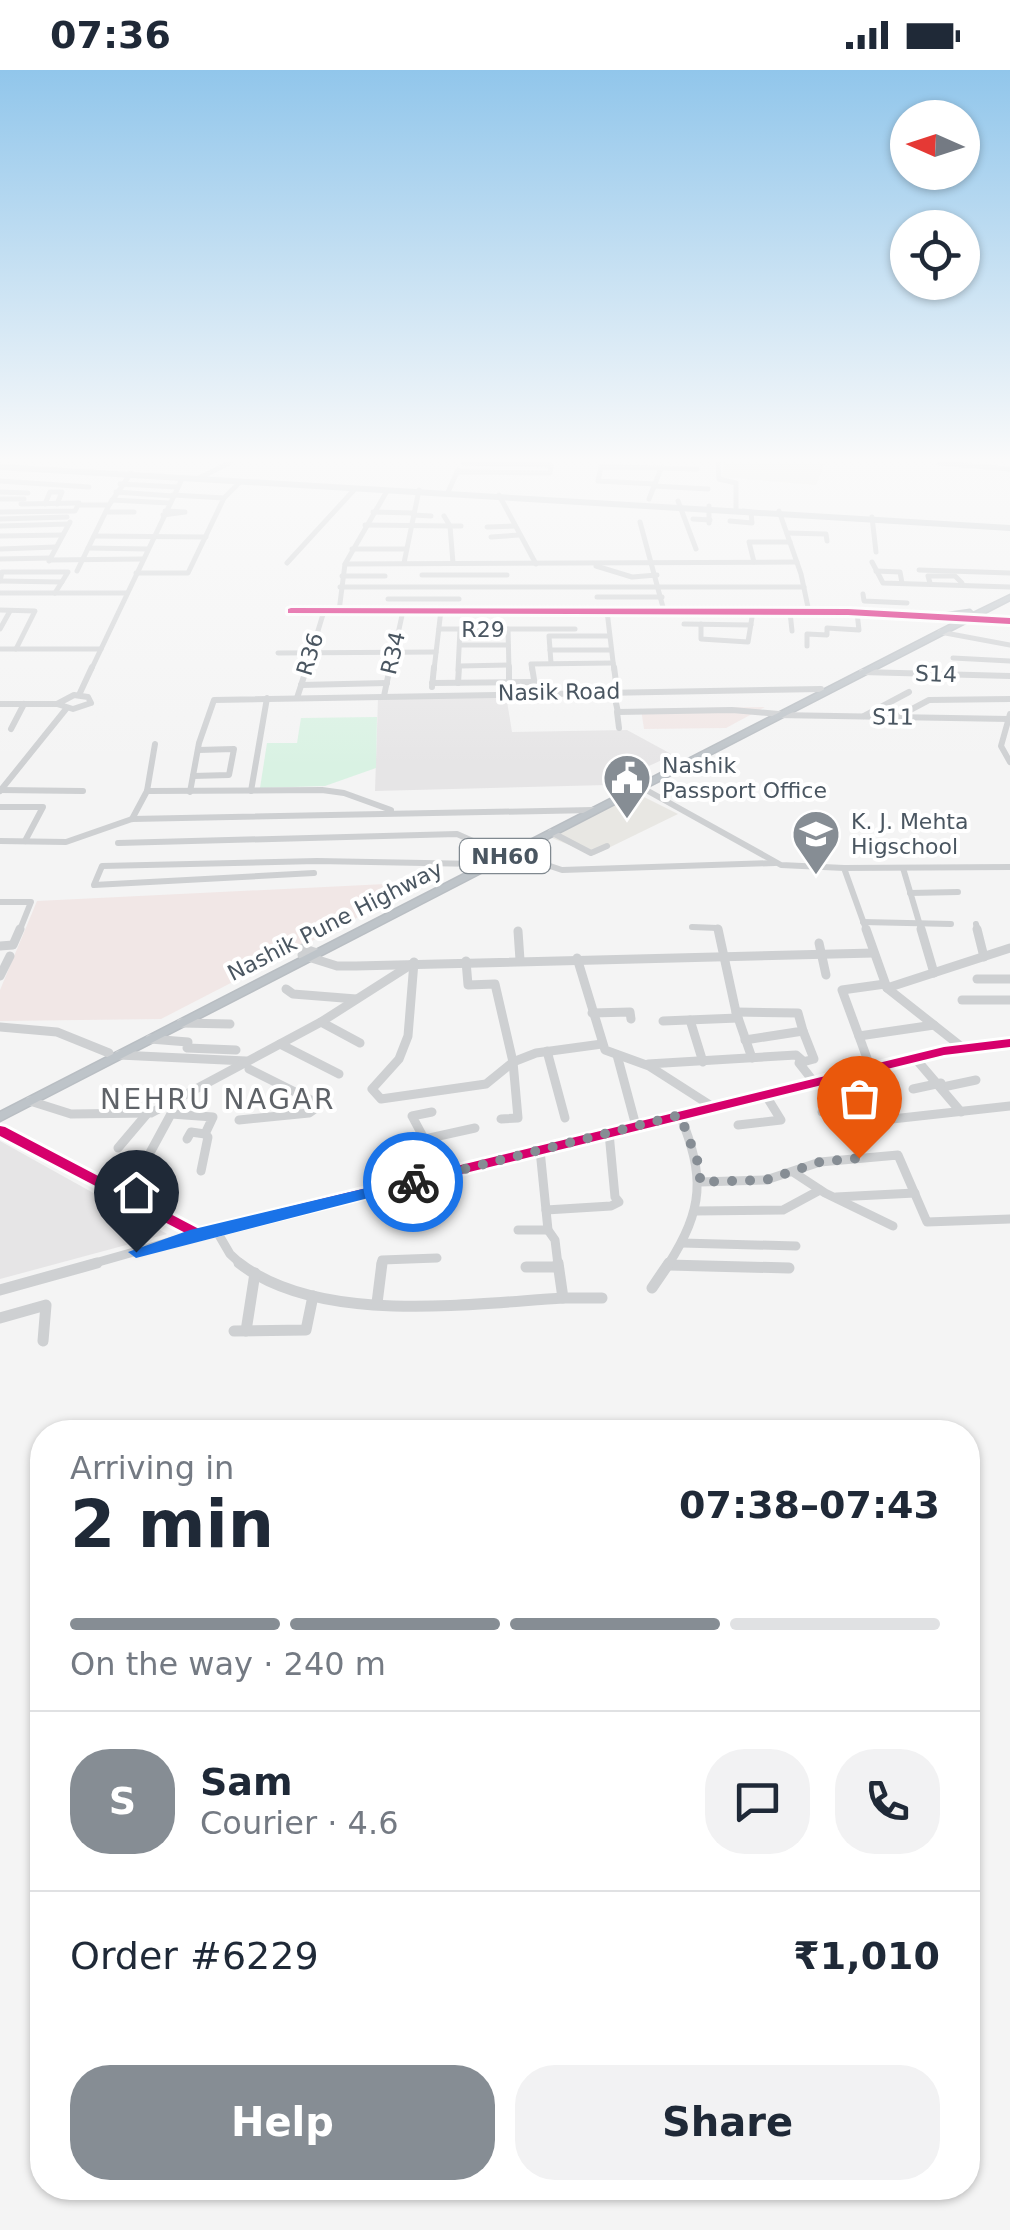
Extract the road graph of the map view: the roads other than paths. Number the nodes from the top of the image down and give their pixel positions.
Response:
1 (422, 563) edge
2 (654, 563) edge
3 (711, 563) edge
4 (19, 564) edge
5 (47, 564) edge
6 (80, 564) edge
7 (140, 564) edge
8 (192, 564) edge
9 (345, 564) joint
10 (357, 564) edge
11 (519, 564) edge
12 (536, 564) joint
13 (590, 564) junction
14 (603, 564) edge
15 (751, 564) edge
16 (797, 564) edge
17 (873, 564) edge
18 (45, 567) dead end
19 (17, 569) dead end
20 (77, 571) dead end
21 (876, 571) junction
22 (136, 573) junction
23 (1010, 573) edge
24 (422, 575) junction
25 (506, 575) dead end
26 (657, 575) junction
27 (716, 575) joint
28 (342, 576) junction
29 (386, 576) dead end
30 (0, 581) edge
31 (62, 582) junction
32 (902, 584) junction
33 (959, 584) junction
34 (418, 586) junction
35 (498, 586) junction
36 (544, 586) junction
37 (595, 586) junction
38 (659, 586) junction
39 (340, 587) junction
40 (719, 587) junction
41 (804, 588) junction
42 (750, 589) junction
43 (1010, 590) edge
44 (735, 592) dead end
45 (0, 593) edge
46 (56, 593) junction
47 (127, 593) junction
48 (863, 594) dead end
49 (597, 597) junction
50 (662, 597) junction
51 (459, 598) dead end
52 (388, 599) dead end
53 (415, 599) junction
54 (0, 610) edge
55 (10, 610) junction
56 (403, 610) junction
57 (415, 610) junction
58 (442, 610) junction
59 (483, 610) junction
60 (497, 610) junction
61 (291, 611) dead end
62 (324, 611) junction
63 (339, 611) junction
64 (543, 611) junction
65 (603, 611) junction
66 (664, 611) junction
67 (754, 612) junction
68 (790, 612) junction
69 (809, 612) junction
70 (857, 613) junction
71 (906, 616) junction
72 (987, 616) junction
73 (1010, 620) edge
74 (948, 621) junction
75 (684, 624) dead end
76 (700, 626) junction
77 (751, 627) junction
78 (0, 629) edge
79 (439, 629) junction
80 (460, 629) junction
81 (482, 629) junction
82 (508, 629) junction
83 (526, 629) joint
84 (576, 629) dead end
85 (792, 631) dead end
86 (608, 636) junction
87 (508, 644) junction
88 (460, 645) junction
89 (1010, 645) edge
90 (807, 646) dead end
91 (0, 649) edge
92 (18, 649) junction
93 (101, 649) junction
94 (550, 650) junction
95 (610, 650) junction
96 (436, 652) junction
97 (278, 653) dead end
98 (394, 653) junction
99 (311, 654) junction
100 (954, 658) dead end
101 (14, 660) dead end
102 (1010, 661) edge
103 (613, 663) junction
104 (552, 664) junction
105 (509, 665) junction
106 (459, 666) junction
107 (862, 672) junction
108 (1010, 676) edge
109 (509, 682) junction
110 (534, 682) junction
111 (386, 683) junction
112 (458, 683) junction
113 (432, 684) junction
114 (301, 685) junction
115 (821, 689) junction
116 (616, 690) junction
117 (536, 692) junction
118 (909, 692) dead end
119 (431, 694) junction
120 (80, 695) junction
121 (384, 696) junction
122 (266, 698) junction
123 (297, 698) junction
124 (1010, 699) edge
125 (0, 704) edge
126 (24, 704) junction
127 (57, 704) junction
128 (66, 708) junction
129 (617, 712) junction
130 (776, 714) junction
131 (1009, 716) edge
132 (862, 717) junction
133 (896, 718) junction
134 (619, 728) dead end
135 (11, 729) dead end
136 (154, 744) dead end
137 (1005, 746) edge
138 (198, 750) junction
139 (1010, 762) edge
140 (193, 776) junction
141 (639, 786) junction
142 (1, 788) edge
143 (83, 791) dead end
144 (251, 791) junction
145 (147, 792) junction
146 (190, 792) junction
147 (371, 802) junction
148 (0, 806) edge
149 (590, 809) junction
150 (397, 812) junction
151 (373, 813) junction
152 (247, 817) junction
153 (132, 819) junction
154 (185, 819) junction
155 (551, 832) junction
156 (376, 836) junction
157 (259, 839) junction
158 (244, 840) junction
159 (0, 841) edge
160 (25, 841) junction
161 (182, 842) junction
162 (118, 843) dead end
163 (607, 846) dead end
164 (505, 853) junction
165 (255, 862) junction
166 (777, 862) junction
167 (233, 863) junction
168 (478, 864) junction
169 (1010, 866) edge
170 (844, 868) junction
171 (903, 868) junction
172 (314, 872) dead end
173 (234, 877) junction
174 (910, 892) junction
175 (958, 892) dead end
176 (0, 902) edge
177 (864, 922) junction
178 (919, 923) junction
179 (951, 924) dead end
180 (976, 924) dead end
181 (692, 927) dead end
182 (518, 931) dead end
183 (819, 942) dead end
184 (0, 948) edge
185 (1010, 948) edge
186 (874, 952) junction
187 (308, 953) junction
188 (820, 954) junction
189 (723, 955) junction
190 (984, 957) junction
191 (577, 958) junction
192 (492, 960) junction
193 (520, 960) junction
194 (466, 961) junction
195 (414, 962) junction
196 (934, 973) junction
197 (826, 975) dead end
198 (0, 976) edge
199 (976, 979) dead end
200 (1010, 980) edge
201 (494, 984) junction
202 (886, 986) junction
203 (286, 989) dead end
204 (356, 999) junction
205 (962, 1000) dead end
206 (1010, 1000) edge
207 (592, 1012) junction
208 (737, 1015) junction
209 (631, 1020) dead end
210 (690, 1020) junction
211 (663, 1021) dead end
212 (321, 1022) junction
213 (181, 1023) junction
214 (230, 1024) dead end
215 (934, 1025) junction
216 (0, 1027) edge
217 (803, 1031) junction
218 (859, 1036) junction
219 (150, 1039) junction
220 (746, 1040) junction
221 (1010, 1042) edge
222 (280, 1044) junction
223 (360, 1044) dead end
224 (602, 1044) junction
225 (963, 1048) junction
226 (236, 1050) dead end
227 (547, 1051) junction
228 (114, 1054) junction
229 (618, 1055) junction
230 (752, 1058) junction
231 (915, 1058) junction
232 (513, 1062) junction
233 (703, 1062) junction
234 (804, 1062) junction
235 (249, 1064) junction
236 (645, 1064) junction
237 (871, 1068) junction
238 (858, 1072) junction
239 (339, 1074) dead end
240 (976, 1080) dead end
241 (814, 1082) junction
242 (248, 1084) dead end
243 (942, 1085) junction
244 (913, 1089) dead end
245 (765, 1094) junction
246 (30, 1101) junction
247 (171, 1102) junction
248 (1010, 1106) edge
249 (713, 1107) junction
250 (0, 1108) edge
251 (432, 1112) dead end
252 (822, 1112) dead end
253 (962, 1112) junction
254 (171, 1114) junction
255 (146, 1115) junction
256 (680, 1115) junction
257 (0, 1117) edge
258 (565, 1118) dead end
259 (501, 1119) dead end
260 (892, 1119) dead end
261 (239, 1120) dead end
262 (738, 1125) dead end
263 (636, 1126) junction
264 (476, 1128) dead end
265 (0, 1130) edge
266 (609, 1133) junction
267 (205, 1134) junction
268 (187, 1139) dead end
269 (424, 1139) junction
270 (118, 1148) dead end
271 (540, 1150) junction
272 (201, 1171) dead end
273 (793, 1172) junction
274 (443, 1174) junction
275 (700, 1182) junction
276 (820, 1190) junction
277 (914, 1193) junction
278 (121, 1194) junction
279 (833, 1197) junction
280 (546, 1210) junction
281 (696, 1210) junction
282 (1010, 1219) edge
283 (893, 1226) dead end
284 (216, 1230) junction
285 (518, 1230) dead end
286 (548, 1230) junction
287 (196, 1234) junction
288 (682, 1243) junction
289 (796, 1246) dead end
290 (437, 1258) dead end
291 (668, 1265) junction
292 (526, 1267) dead end
293 (558, 1267) junction
294 (789, 1268) dead end
295 (256, 1274) junction
296 (652, 1288) dead end
297 (0, 1290) edge
298 (313, 1296) junction
299 (563, 1298) junction
300 (602, 1298) dead end
301 (377, 1303) junction
302 (0, 1318) edge
303 (43, 1341) dead end

1 - 24 street
2 - 26 street
3 - 27 street
4 - 19 street
5 - 18 street
6 - 20 street
7 - 22 street
8 - 22 street
9 - 10 street
9 - 28 street
11 - 12 street
12 - 13 street
13 - 14 street
13 - 26 street
15 - 42 street
16 - 41 street
17 - 21 street
21 - 32 street
21 - 32 street
22 - 47 street
23 - 33 street
24 - 25 street
24 - 34 street
26 - 38 street
27 - 40 street
28 - 29 street
28 - 39 street
30 - 31 street
30 - 31 street
31 - 46 street
32 - 33 street
33 - 43 street
34 - 35 street
34 - 39 street
34 - 53 street
35 - 36 street
35 - 60 street
36 - 37 street
36 - 64 street
37 - 38 street
37 - 49 street
38 - 40 street
38 - 50 street
39 - 63 street
40 - 42 street
41 - 42 street
41 - 69 street
42 - 44 street
43 - 72 highway, Nashik Pune Highway / NH60
43 - 74 highway, Nashik Pune Highway
45 - 46 street
46 - 47 street
47 - 93 street
48 - 71 street
49 - 50 street
49 - 65 street
50 - 66 street
51 - 53 street
52 - 53 street
53 - 57 street
54 - 55 street
55 - 78 street
55 - 92 street
56 - 57 street
56 - 63 street
56 - 98 street, R34
57 - 58 street
58 - 59 street
58 - 79 street
59 - 60 street
59 - 81 street
60 - 64 street
61 - 62 street
62 - 63 street
62 - 99 street, R36
64 - 65 street
65 - 66 street
65 - 86 street
66 - 67 street
67 - 68 street
67 - 77 street
68 - 69 street
68 - 85 street
69 - 70 street
70 - 71 street
70 - 90 street
71 - 74 street
72 - 73 street
72 - 74 highway, Nashik Pune Highway / NH60
72 - 74 highway
74 - 89 street
74 - 107 highway, Nashik Pune Highway / NH60
74 - 115 highway, Nashik Pune Highway / NH60
75 - 76 street
76 - 77 street
76 - 77 street
79 - 80 street, R29
79 - 96 street
80 - 81 street, R29
80 - 88 street
81 - 82 street, R29
82 - 83 street, R29
82 - 87 street
83 - 84 street
86 - 94 street
86 - 95 street
87 - 88 street
87 - 105 street
88 - 106 street
91 - 92 street
92 - 93 street
92 - 101 street
93 - 120 street
94 - 95 street
94 - 104 street
95 - 103 street
96 - 98 street
96 - 113 street
97 - 99 street
98 - 99 street
98 - 111 street, R34
99 - 114 street, R36
100 - 102 street
103 - 104 street
103 - 116 street
104 - 110 street
105 - 106 street
105 - 109 street
106 - 112 street
107 - 108 street, S14
107 - 130 highway, Nashik Pune Highway / NH60
109 - 110 street
109 - 112 street
110 - 117 street
111 - 114 street
111 - 121 street, R34
112 - 113 street
113 - 119 street
114 - 123 street, R36
115 - 116 street, Nasik Road
115 - 130 highway, Nashik Pune Highway / NH60
116 - 117 street, Nasik Road
116 - 129 street
117 - 119 street, Nasik Road
118 - 132 street
119 - 121 street, Nasik Road
120 - 127 street
120 - 128 street
121 - 123 street, Nasik Road
122 - 123 street, Nasik Road
122 - 138 street
122 - 144 street
124 - 133 street
125 - 126 street
126 - 127 street
126 - 135 street
127 - 128 street
128 - 142 street
129 - 130 street, S11
129 - 134 street
130 - 132 street, S11
130 - 141 highway, Nashik Pune Highway / NH60
130 - 149 highway, Nashik Pune Highway / NH60
131 - 133 street, S11
131 - 137 street
132 - 133 street, S11
136 - 145 street
137 - 139 street
138 - 140 street
138 - 140 street
140 - 146 street
141 - 149 highway, Nashik Pune Highway / NH60
141 - 166 street
142 - 143 street
144 - 146 street
144 - 147 street
145 - 146 street
145 - 153 street
147 - 150 street
147 - 151 street
148 - 160 street
149 - 150 street
149 - 155 highway, Nashik Pune Highway / NH60
149 - 164 highway, Nashik Pune Highway / NH60
150 - 151 street
151 - 152 street
151 - 156 street
152 - 154 street
152 - 158 street
153 - 154 street
153 - 160 street
154 - 161 street
155 - 163 street
155 - 164 highway, Nashik Pune Highway / NH60
156 - 157 street
156 - 164 street
157 - 158 street
157 - 165 street
158 - 161 street
159 - 160 street
161 - 162 street
164 - 166 street
164 - 168 highway, Nashik Pune Highway / NH60
164 - 187 highway, Nashik Pune Highway / NH60
165 - 167 street
165 - 168 street
166 - 170 street
167 - 173 street
167 - 173 street
168 - 187 highway, Nashik Pune Highway / NH60
169 - 171 street
170 - 171 street
170 - 177 street
171 - 174 street
172 - 173 street
174 - 175 street
174 - 178 street
176 - 184 street
177 - 178 street
177 - 186 street
178 - 179 street
178 - 196 street
180 - 190 street
181 - 189 street
182 - 193 street
183 - 188 street
184 - 198 street
185 - 190 street
186 - 188 street
186 - 202 street
187 - 195 street
187 - 213 highway, Nashik Pune Highway / NH60
187 - 228 highway, Nashik Pune Highway / NH60
188 - 189 street
188 - 197 street
189 - 191 street
189 - 208 street
190 - 196 street
191 - 193 street
191 - 207 street
192 - 193 street
192 - 194 street
192 - 201 street
194 - 195 street
194 - 201 street
195 - 204 street
195 - 232 street
196 - 202 street
199 - 200 street
201 - 232 street
202 - 215 street
202 - 218 street
203 - 204 street
204 - 212 street
205 - 206 street
207 - 209 street
207 - 224 street
208 - 210 street
208 - 217 street
208 - 220 street
210 - 211 street
210 - 233 street
212 - 222 street
212 - 223 street
213 - 214 street
213 - 219 highway, Nashik Pune Highway / NH60
215 - 218 street
215 - 225 street
216 - 228 street
217 - 220 street
217 - 234 street
218 - 237 street
219 - 226 street
219 - 228 highway, Nashik Pune Highway / NH60
220 - 230 street
221 - 225 street
222 - 235 street
222 - 239 street
224 - 227 street
224 - 229 street
225 - 231 street
227 - 232 street
227 - 258 street
228 - 235 street
228 - 246 highway, Nashik Pune Highway / NH60
228 - 250 highway, Nashik Pune Highway / NH60
229 - 236 street
229 - 263 street
230 - 233 street
230 - 234 street
231 - 237 street
231 - 243 street
232 - 259 street
233 - 236 street
234 - 241 street
235 - 242 street
235 - 247 street
235 - 261 street
236 - 249 street
237 - 238 street
238 - 241 street
238 - 252 street
240 - 243 street
241 - 245 street
243 - 244 street
243 - 253 street
245 - 249 street
245 - 262 street
246 - 255 street
246 - 257 highway, Nashik Pune Highway / NH60
247 - 254 street
247 - 255 street
248 - 253 street
249 - 256 street
251 - 269 street
253 - 260 street
254 - 267 street
254 - 278 street
255 - 270 street
256 - 263 street
256 - 275 street
263 - 266 street
264 - 269 street
265 - 278 street
266 - 271 street
266 - 280 street
267 - 268 street
267 - 272 street
269 - 274 street
271 - 274 street
271 - 280 street
273 - 275 street
273 - 276 street
273 - 277 street
274 - 284 street
275 - 281 street
276 - 279 street
276 - 281 street
277 - 279 street
277 - 282 street
278 - 287 street
279 - 283 street
280 - 286 street
281 - 288 street
284 - 287 street
284 - 295 street
285 - 286 street
286 - 293 street
287 - 297 street
288 - 289 street
288 - 291 street
290 - 301 street
291 - 294 street
291 - 296 street
292 - 293 street
293 - 299 street
295 - 298 street
295 - 298 street
298 - 301 street
299 - 300 street
299 - 301 street
302 - 303 street

